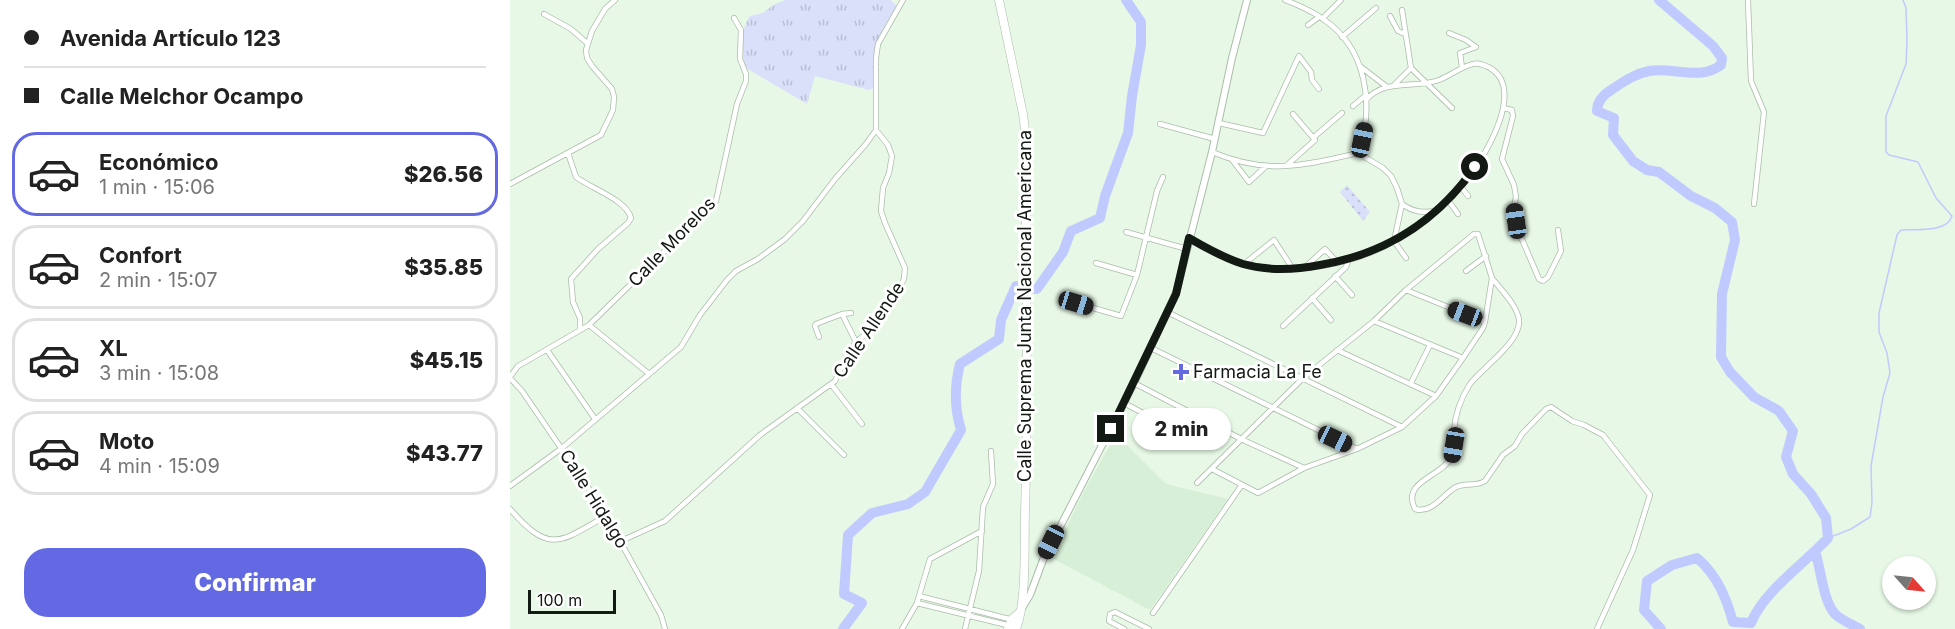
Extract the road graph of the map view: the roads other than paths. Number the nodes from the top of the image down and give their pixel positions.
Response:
1 (615, 0) edge
2 (903, 0) edge
3 (999, 0) edge
4 (1247, 0) edge
5 (1286, 0) edge
6 (1341, 0) edge
7 (1748, 0) edge
8 (1376, 9) dead end
9 (1402, 10) dead end
10 (544, 14) dead end
11 (1390, 16) dead end
12 (1321, 17) junction
13 (734, 18) dead end
14 (1308, 25) dead end
15 (1449, 33) dead end
16 (1405, 34) junction
17 (1342, 37) junction
18 (587, 43) junction
19 (1361, 67) junction
20 (1411, 68) junction
21 (1462, 68) junction
22 (1428, 84) junction
23 (1393, 86) junction
24 (1387, 87) junction
25 (1319, 89) dead end
26 (1366, 97) junction
27 (1353, 106) dead end
28 (1452, 108) dead end
29 (1503, 108) junction
30 (1342, 113) dead end
31 (1293, 114) dead end
32 (1219, 123) junction
33 (1160, 124) dead end
34 (876, 130) junction
35 (1314, 137) junction
36 (1215, 139) junction
37 (1212, 152) junction
38 (568, 153) junction
39 (1358, 153) junction
40 (1232, 160) junction
41 (1265, 167) junction
42 (1284, 167) junction
43 (1163, 177) dead end
44 (510, 184) edge
45 (1461, 187) junction
46 (1468, 196) dead end
47 (1448, 200) junction
48 (1402, 204) junction
49 (1754, 204) dead end
50 (1436, 211) junction
51 (1458, 214) dead end
52 (1558, 230) dead end
53 (1126, 232) dead end
54 (1146, 237) junction
55 (1189, 238) junction
56 (1394, 241) junction
57 (1186, 249) junction
58 (1486, 256) junction
59 (1406, 258) dead end
60 (1349, 259) junction
61 (1337, 262) junction
62 (1096, 263) dead end
63 (1244, 264) junction
64 (1304, 268) junction
65 (1293, 269) junction
66 (1466, 271) dead end
67 (1137, 275) junction
68 (1335, 276) junction
69 (1492, 278) junction
70 (1406, 290) junction
71 (1352, 295) dead end
72 (1312, 298) junction
73 (1076, 303) dead end
74 (1167, 312) junction
75 (842, 314) junction
76 (852, 314) dead end
77 (1331, 320) dead end
78 (1374, 321) junction
79 (1485, 322) junction
80 (589, 326) junction
81 (1283, 326) dead end
82 (580, 330) junction
83 (819, 337) dead end
84 (856, 342) junction
85 (1430, 345) junction
86 (1151, 348) junction
87 (547, 350) junction
88 (1337, 350) junction
89 (1463, 358) junction
90 (648, 373) junction
91 (510, 377) edge
92 (1303, 378) junction
93 (1134, 383) junction
94 (1411, 383) junction
95 (831, 384) junction
96 (1436, 396) junction
97 (1124, 403) junction
98 (797, 408) junction
99 (1272, 409) junction
100 (595, 419) junction
101 (861, 424) dead end
102 (1402, 427) junction
103 (1173, 429) dead end
104 (1243, 440) junction
105 (562, 448) junction
106 (1357, 449) junction
107 (990, 451) dead end
108 (844, 455) dead end
109 (1304, 468) junction
110 (1212, 469) junction
111 (1197, 483) dead end
112 (510, 486) edge
113 (1241, 486) junction
114 (510, 509) edge
115 (606, 516) junction
116 (982, 531) junction
117 (621, 541) junction
118 (919, 596) junction
119 (917, 603) junction
120 (970, 611) junction
121 (1152, 613) dead end
122 (1015, 622) edge
123 (665, 629) edge
124 (902, 629) edge
125 (965, 629) edge
126 (1124, 629) edge
127 (1149, 629) edge
128 (1597, 629) edge

1 - 18 street
2 - 34 street
3 - 122 main road, Calle Suprema Junta Nacional Americana
4 - 32 street
5 - 12 street
6 - 12 street
7 - 49 street
8 - 17 street
9 - 16 street
10 - 18 street
11 - 16 street
12 - 14 street
12 - 17 street
13 - 80 street, Calle Morelos
15 - 21 street
16 - 20 street
17 - 19 street
18 - 38 street
19 - 24 street
19 - 26 street
20 - 22 street
20 - 23 street
21 - 22 street
21 - 29 street
22 - 23 street
22 - 28 street
23 - 24 street
24 - 26 street
25 - 32 street
26 - 27 street
26 - 39 street
29 - 45 street
29 - 52 street
30 - 35 street
31 - 35 street
32 - 36 street
33 - 36 street
34 - 84 street, Calle Allende
34 - 90 street
35 - 42 street
36 - 37 street
37 - 40 street
37 - 55 street
38 - 44 street
38 - 82 street
39 - 42 street
39 - 48 street
40 - 41 street
40 - 41 street
41 - 42 street
43 - 54 street
45 - 46 street
45 - 47 street
47 - 50 street
47 - 51 street
48 - 50 street
48 - 56 street
50 - 56 street
53 - 54 street
54 - 57 street
54 - 67 street
55 - 57 street
55 - 63 street
56 - 59 street
56 - 60 street
57 - 74 street
58 - 66 street
58 - 69 street
58 - 70 street
60 - 61 street
60 - 68 street
61 - 64 street
61 - 64 street
62 - 67 street
63 - 65 street
63 - 65 street
64 - 65 street
67 - 73 street
68 - 71 street
68 - 72 street
69 - 79 street
69 - 128 street
70 - 78 street
70 - 79 street
72 - 77 street
72 - 81 street
74 - 86 street
74 - 92 street
75 - 76 street
75 - 83 street
75 - 84 street
78 - 85 street
78 - 88 street
79 - 89 street
80 - 82 street, Calle Morelos
80 - 90 street
82 - 87 street, Calle Morelos
84 - 95 street, Calle Allende
85 - 89 street
85 - 94 street
86 - 93 street
86 - 99 street
87 - 91 street, Calle Morelos
87 - 100 street
88 - 92 street
88 - 94 street
89 - 96 street
90 - 100 street
91 - 105 street, Calle Hidalgo
92 - 99 street
92 - 102 street
93 - 97 street
93 - 104 street
94 - 96 street
95 - 98 street, Calle Allende
95 - 101 street
96 - 102 street
97 - 103 street
97 - 122 street
98 - 108 street
98 - 117 street, Calle Allende
99 - 104 street
99 - 106 street
100 - 105 street
102 - 106 street
104 - 109 street
104 - 110 street
105 - 112 street
105 - 115 street, Calle Hidalgo
106 - 109 street
107 - 116 street
109 - 113 street
110 - 111 street
110 - 113 street
113 - 121 street
114 - 115 street
115 - 117 street, Calle Hidalgo
116 - 118 street
116 - 120 street
117 - 123 street, Calle Hidalgo
118 - 119 street
118 - 120 street
119 - 120 street
119 - 124 street
120 - 122 street
120 - 125 street
126 - 127 street

